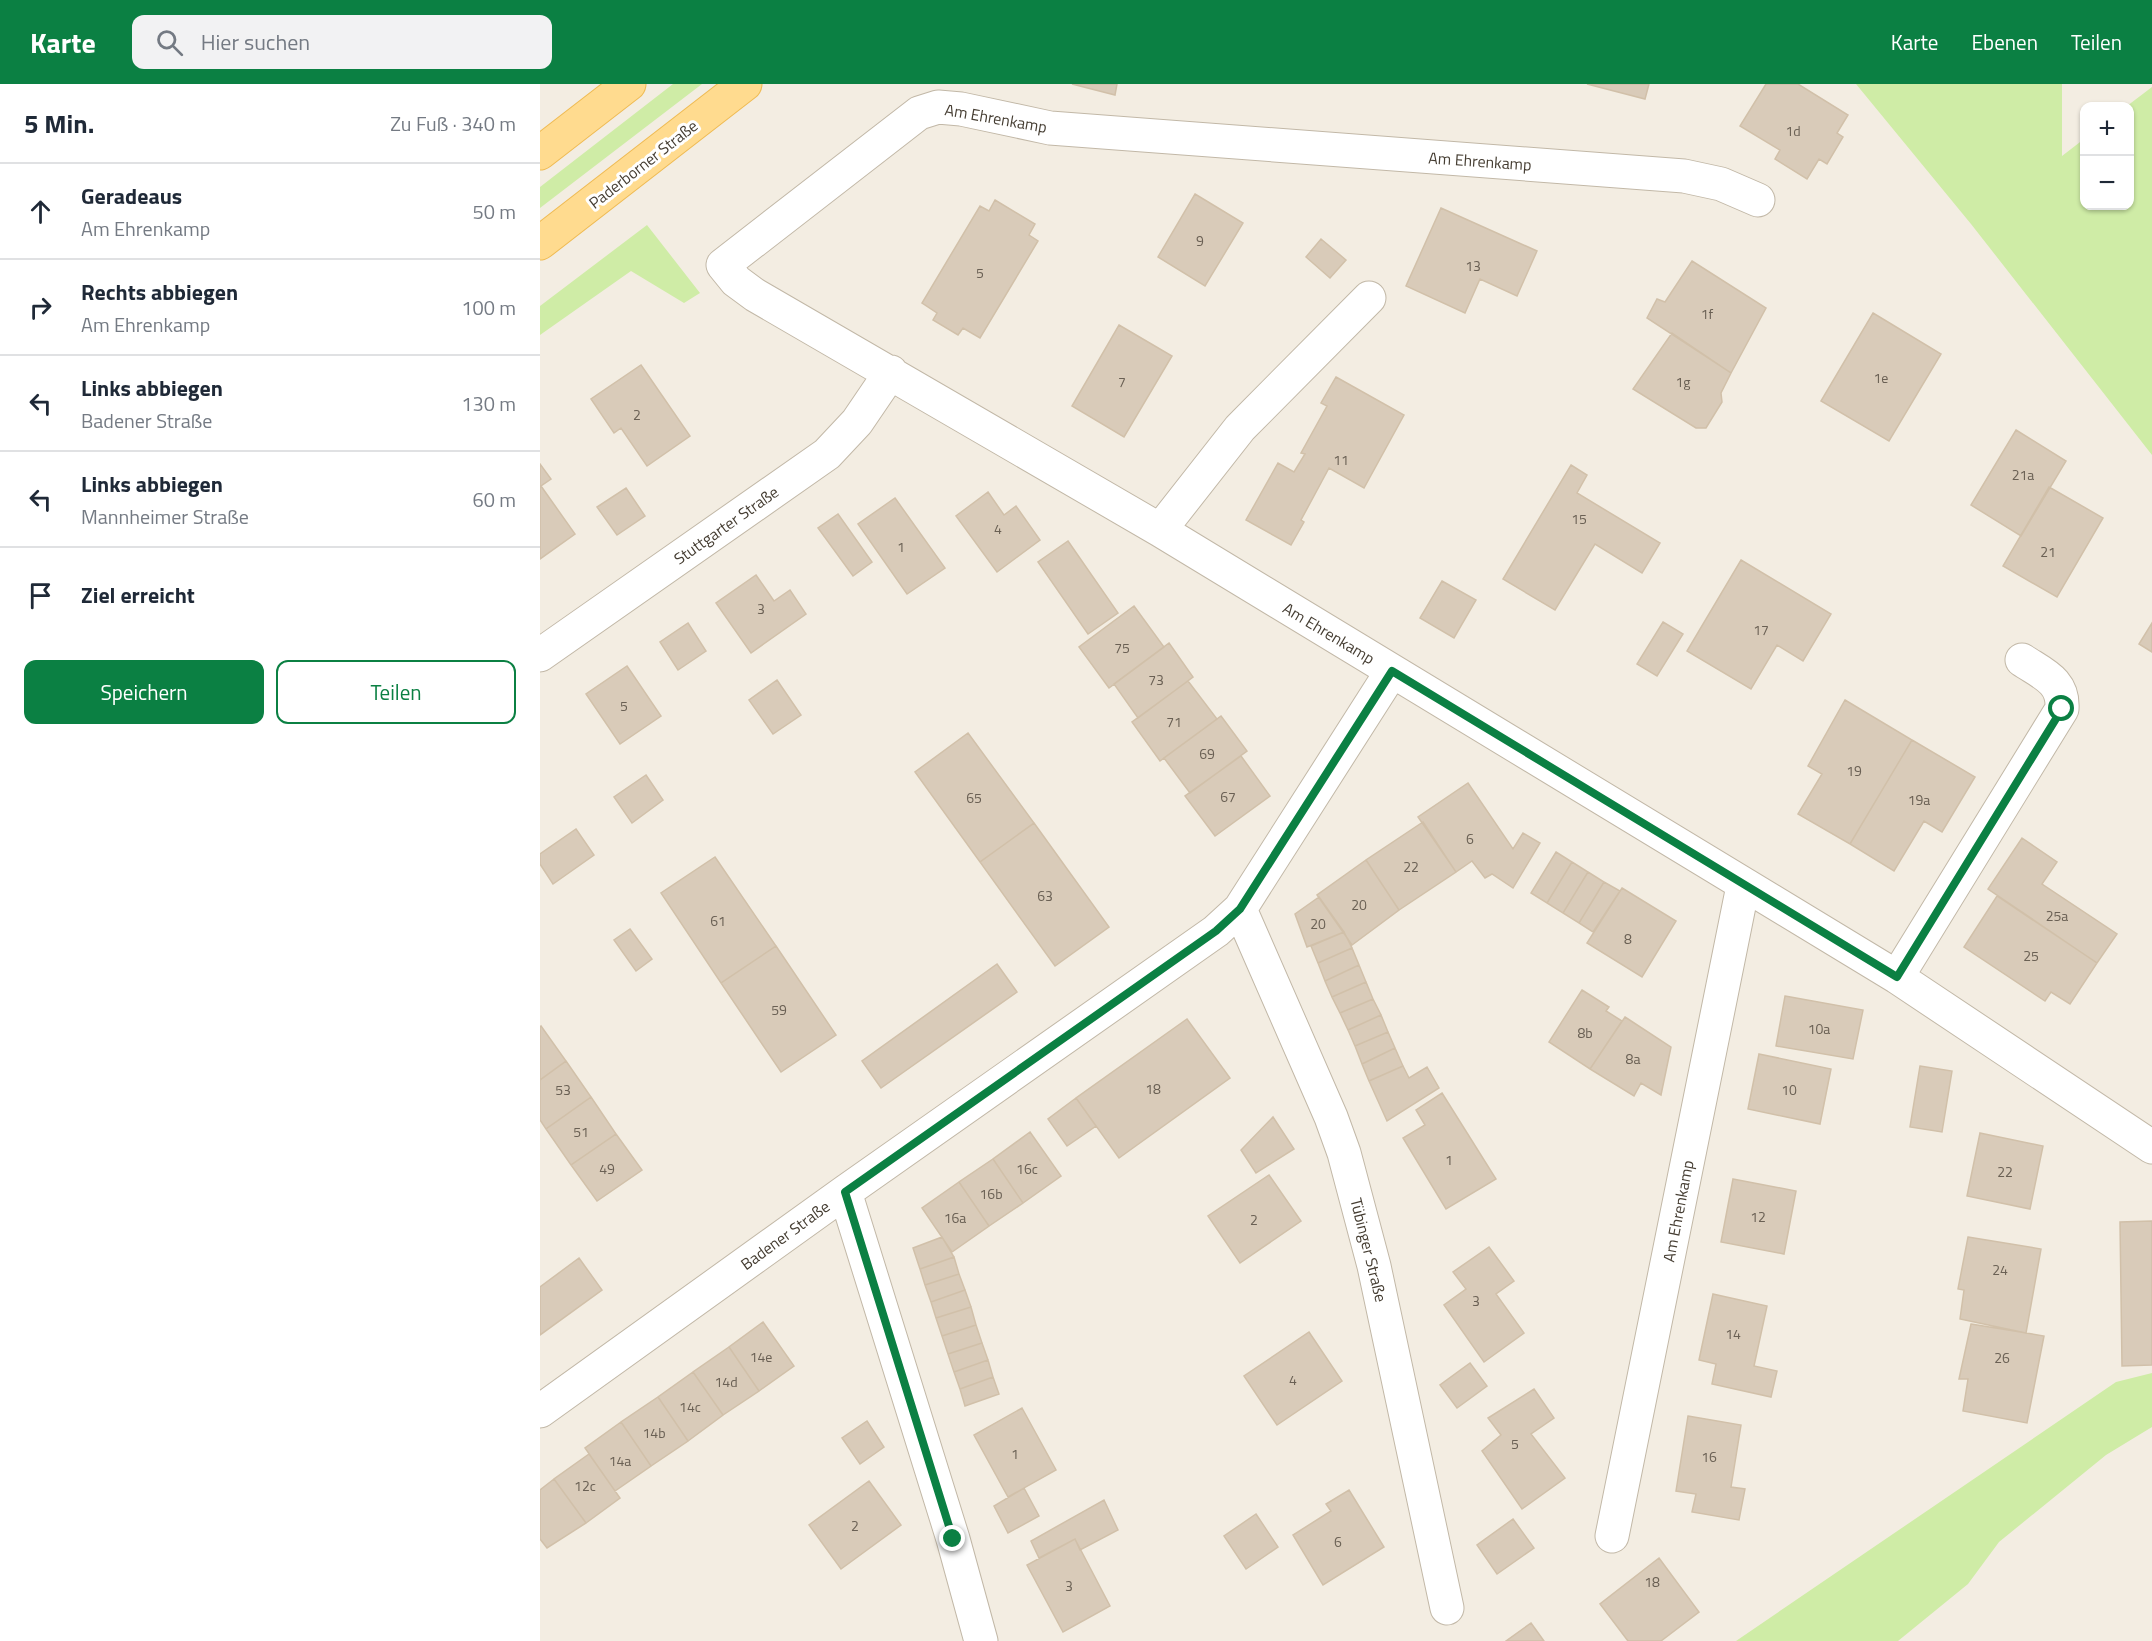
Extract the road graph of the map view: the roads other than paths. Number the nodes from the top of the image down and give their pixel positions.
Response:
1 (629, 84) edge
2 (745, 84) edge
3 (540, 153) edge
4 (1758, 200) dead end
5 (540, 243) edge
6 (1369, 298) dead end
7 (891, 372) junction
8 (1160, 530) junction
9 (540, 656) edge
10 (2022, 660) dead end
11 (1392, 671) junction
12 (1743, 886) junction
13 (1240, 909) junction
14 (1897, 977) junction
15 (2152, 1147) edge
16 (845, 1192) junction
17 (540, 1411) edge
18 (1612, 1536) dead end
19 (1448, 1608) dead end
20 (981, 1641) edge

1 - 3 main road
2 - 5 main road, Paderborner Straße
4 - 7 street, Am Ehrenkamp
6 - 8 street
7 - 8 street, Am Ehrenkamp
7 - 9 street, Stuttgarter Straße
8 - 11 street, Am Ehrenkamp
10 - 14 street
11 - 12 street, Am Ehrenkamp
11 - 13 street, Badener Straße
12 - 14 street, Am Ehrenkamp
12 - 18 street, Am Ehrenkamp
13 - 16 street, Badener Straße
13 - 19 street, Tübinger Straße
14 - 15 street, Am Ehrenkamp
16 - 17 street, Badener Straße
16 - 20 street

